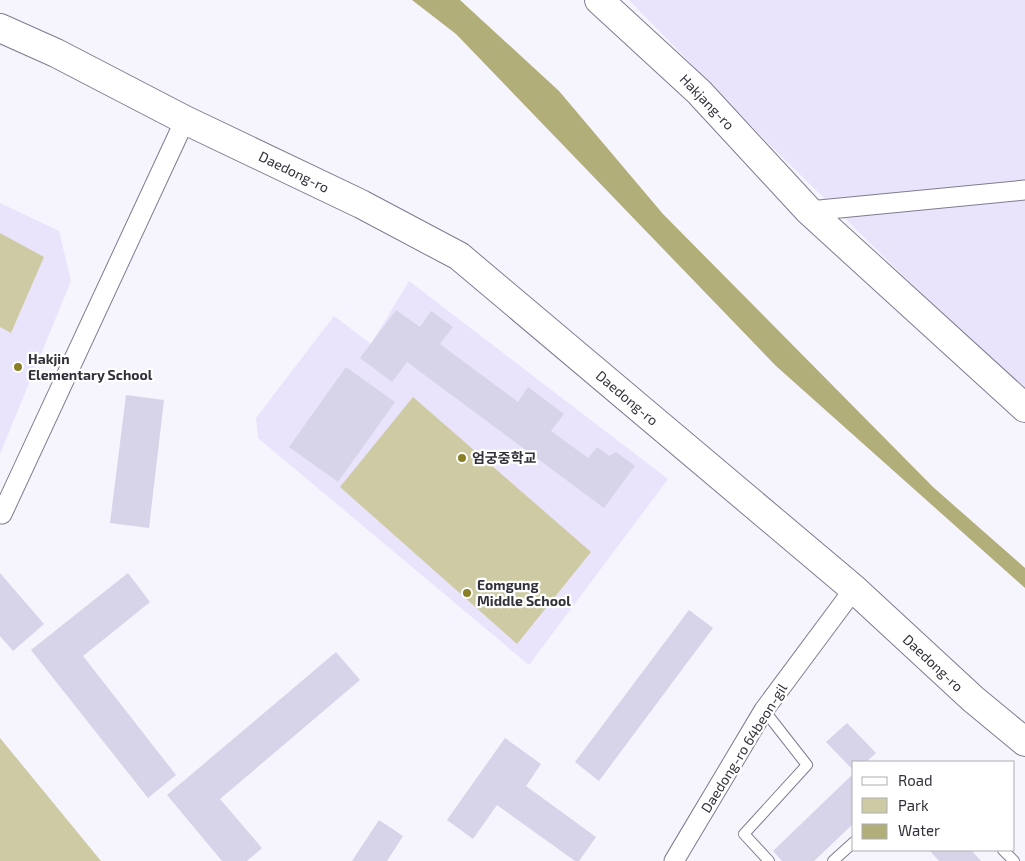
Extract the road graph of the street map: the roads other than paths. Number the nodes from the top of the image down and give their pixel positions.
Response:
1 (599, 0) edge
2 (0, 28) edge
3 (185, 120) junction
4 (1025, 190) edge
5 (809, 211) junction
6 (1025, 408) edge
7 (0, 514) edge
8 (854, 589) junction
9 (764, 710) junction
10 (1025, 742) edge
11 (852, 844) edge
12 (1004, 851) edge
13 (674, 861) edge
14 (769, 861) edge
15 (833, 861) edge
16 (1014, 861) edge

1 - 5 main road, Hakjang-ro
2 - 3 main road, Daedong-ro
3 - 7 street
3 - 8 main road, Daedong-ro
4 - 5 street
5 - 6 main road, Hakjang-ro
8 - 9 street, Daedong-ro 64beon-gil
8 - 10 main road, Daedong-ro
9 - 13 street, Daedong-ro 64beon-gil
9 - 14 lane
11 - 15 lane
12 - 16 lane

